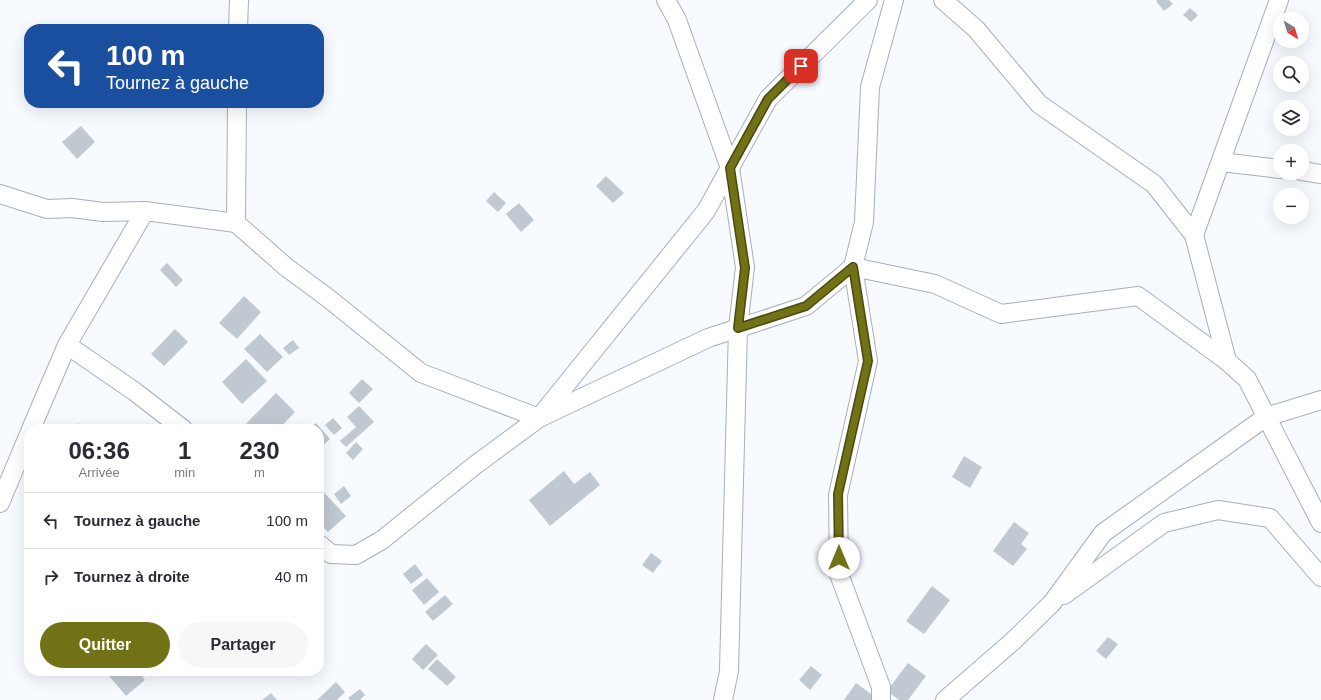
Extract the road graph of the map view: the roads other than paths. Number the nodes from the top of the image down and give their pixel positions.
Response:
1 (239, 0) edge
2 (666, 0) edge
3 (868, 0) edge
4 (894, 0) edge
5 (943, 0) edge
6 (1279, 0) edge
7 (238, 24) edge
8 (237, 108) edge
9 (1222, 162) junction
10 (730, 168) junction
11 (1273, 168) edge
12 (1309, 172) edge
13 (1321, 174) edge
14 (0, 194) edge
15 (145, 211) junction
16 (236, 224) junction
17 (1194, 235) junction
18 (853, 267) junction
19 (738, 328) junction
20 (67, 345) junction
21 (1227, 361) junction
22 (1321, 400) edge
23 (1266, 417) junction
24 (539, 418) junction
25 (33, 424) edge
26 (177, 424) edge
27 (24, 446) edge
28 (0, 503) edge
29 (1321, 524) edge
30 (324, 548) edge
31 (1321, 578) edge
32 (1052, 603) junction
33 (723, 700) edge
34 (881, 700) edge
35 (945, 700) edge

1 - 7 street
2 - 10 street
3 - 10 street
4 - 18 street
5 - 17 street
6 - 9 street
8 - 16 street
9 - 11 street
9 - 17 street
10 - 19 street
10 - 24 street
12 - 13 street
14 - 15 street
15 - 16 street
15 - 20 street
16 - 24 street
17 - 21 street
18 - 19 street
18 - 21 street
18 - 34 street
19 - 24 street
19 - 33 street
20 - 25 street
20 - 26 street
21 - 23 street
22 - 23 street
23 - 29 street
23 - 32 street
24 - 30 street
27 - 28 street
31 - 32 street
32 - 35 street

